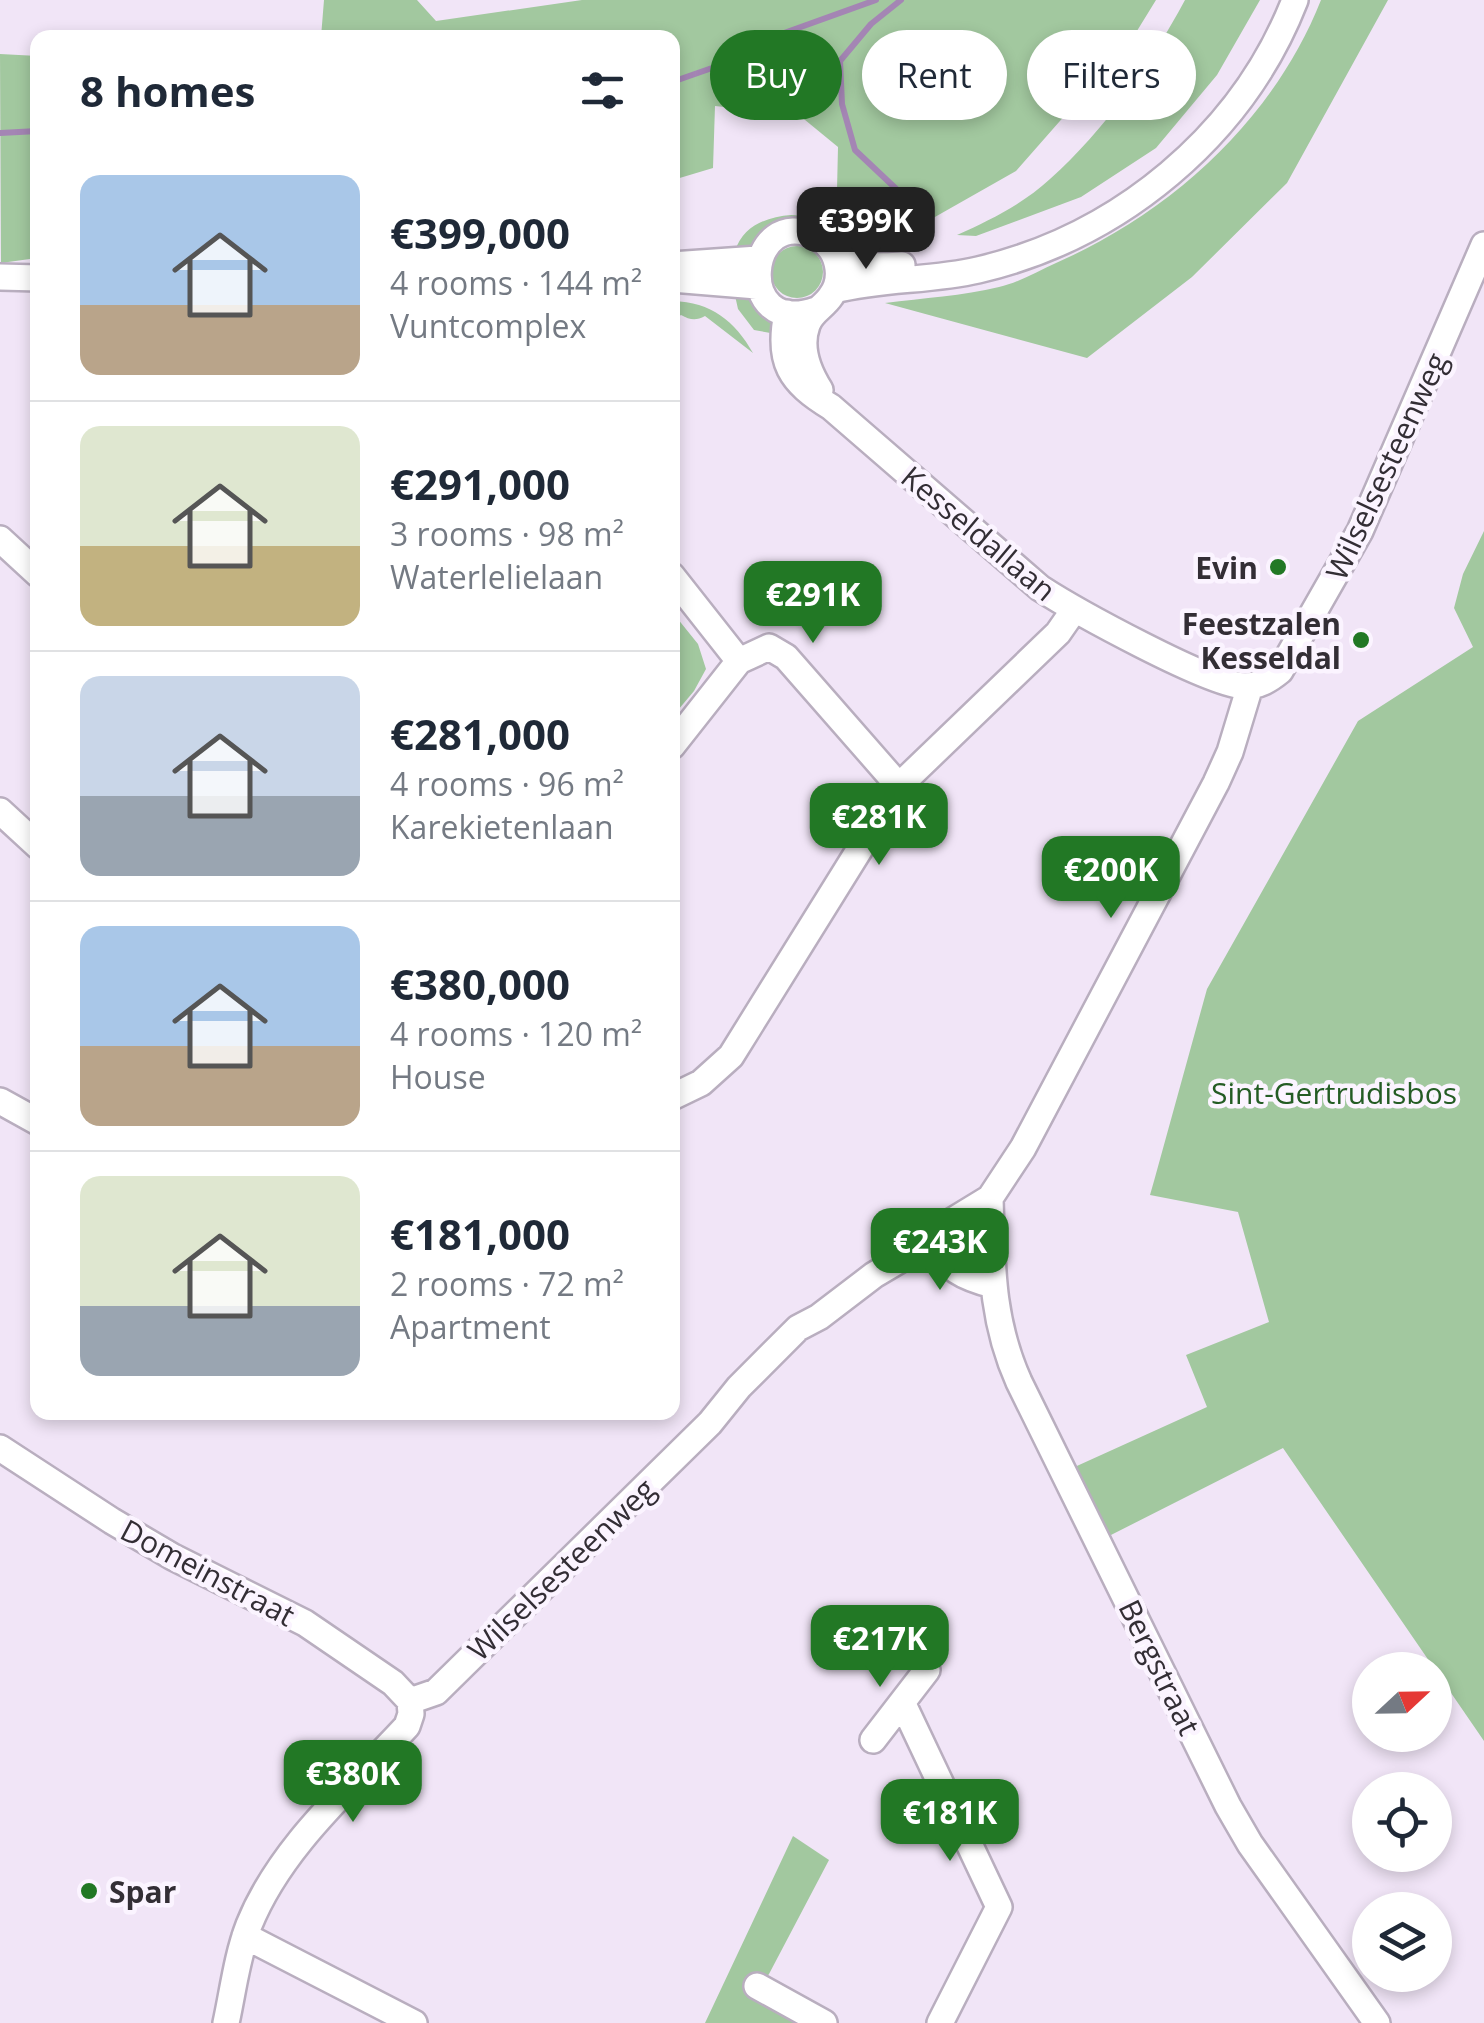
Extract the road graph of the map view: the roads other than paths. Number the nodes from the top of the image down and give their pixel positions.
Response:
1 (1282, 0) edge
2 (1296, 0) edge
3 (1484, 245) edge
4 (834, 256) junction
5 (758, 259) junction
6 (680, 264) edge
7 (0, 277) edge
8 (30, 278) edge
9 (680, 281) edge
10 (758, 286) junction
11 (835, 290) junction
12 (816, 310) junction
13 (787, 313) junction
14 (830, 406) junction
15 (0, 539) edge
16 (30, 567) edge
17 (680, 586) edge
18 (1074, 610) junction
19 (740, 661) junction
20 (1250, 686) junction
21 (680, 736) edge
22 (899, 786) junction
23 (0, 811) edge
24 (30, 839) edge
25 (680, 1093) edge
26 (0, 1100) edge
27 (30, 1117) edge
28 (990, 1198) junction
29 (930, 1242) junction
30 (993, 1285) junction
31 (0, 1448) edge
32 (926, 1670) dead end
33 (410, 1701) junction
34 (903, 1704) junction
35 (873, 1740) dead end
36 (246, 1936) junction
37 (757, 1986) dead end
38 (226, 2023) edge
39 (414, 2023) edge
40 (824, 2023) edge
41 (940, 2023) edge
42 (1378, 2023) edge

1 - 4 street
2 - 11 street
3 - 20 street, Wilselsesteenweg
4 - 5 street
4 - 11 street
5 - 6 street
5 - 10 street
7 - 8 street
9 - 10 street
10 - 13 street
11 - 12 street
12 - 13 street
12 - 14 street, Kesseldallaan
13 - 14 street, Kesseldallaan
14 - 18 street, Kesseldallaan
15 - 16 street
17 - 19 street
18 - 20 street, Kesseldallaan
18 - 22 street
19 - 21 street
19 - 22 street
20 - 28 street, Wilselsesteenweg
22 - 25 street
23 - 24 street
26 - 27 street
28 - 29 street, Wilselsesteenweg
28 - 30 street
29 - 30 street
29 - 33 street, Wilselsesteenweg
30 - 42 street, Bergstraat
31 - 33 street, Domeinstraat
32 - 34 street
33 - 36 street
34 - 35 street
34 - 41 street
36 - 38 street
36 - 39 street
37 - 40 street

